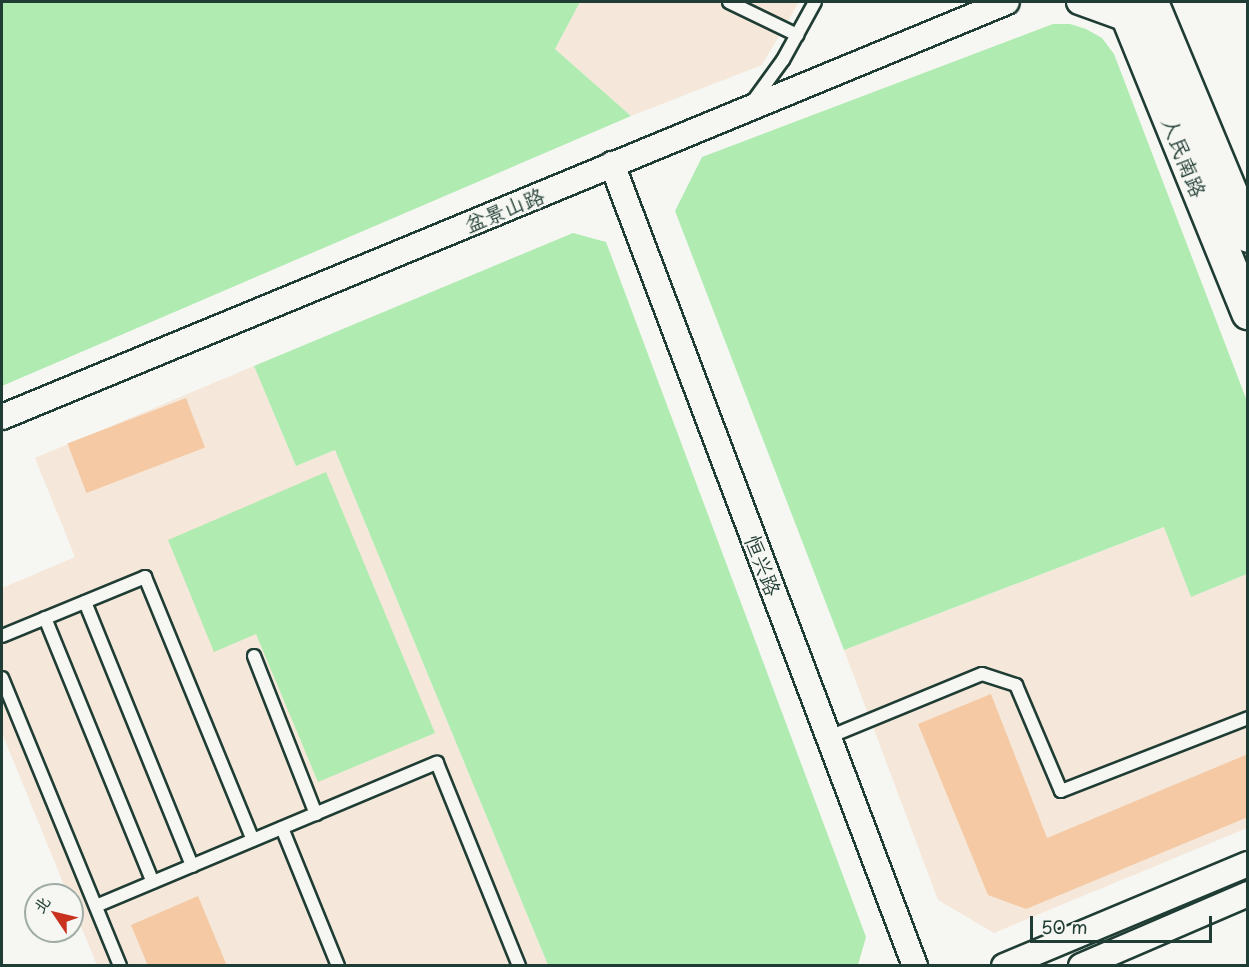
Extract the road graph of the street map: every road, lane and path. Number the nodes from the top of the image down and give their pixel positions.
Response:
1 (729, 2) edge
2 (815, 2) edge
3 (1007, 2) edge
4 (1080, 2) edge
5 (1143, 7) edge
6 (797, 35) junction
7 (749, 107) junction
8 (612, 164) junction
9 (1248, 235) edge
10 (1248, 312) edge
11 (2, 417) edge
12 (85, 602) junction
13 (45, 618) junction
14 (2, 636) edge
15 (254, 656) dead end
16 (2, 678) edge
17 (1248, 718) edge
18 (829, 737) junction
19 (316, 814) junction
20 (282, 828) junction
21 (253, 840) junction
22 (1248, 864) edge
23 (192, 866) junction
24 (153, 882) junction
25 (1248, 894) edge
26 (96, 906) junction
27 (120, 966) edge
28 (338, 966) edge
29 (519, 966) edge
30 (915, 966) edge
31 (1004, 966) edge
32 (1081, 966) edge

1 - 6 lane
2 - 6 lane
3 - 7 street, 盆景山路
4 - 5 street
5 - 9 main road, 人民南路
5 - 10 main road, 人民南路
6 - 7 lane
7 - 8 street, 盆景山路
8 - 11 street, 盆景山路
8 - 18 street, 恒兴路
12 - 13 lane
12 - 21 lane
12 - 23 lane
13 - 14 lane
13 - 24 lane
15 - 19 lane
16 - 26 lane
17 - 18 lane
18 - 30 street, 恒兴路
19 - 20 lane
19 - 29 lane
20 - 21 lane
20 - 28 lane
21 - 23 lane
22 - 31 street
23 - 24 lane
24 - 26 lane
25 - 32 street
26 - 27 lane

